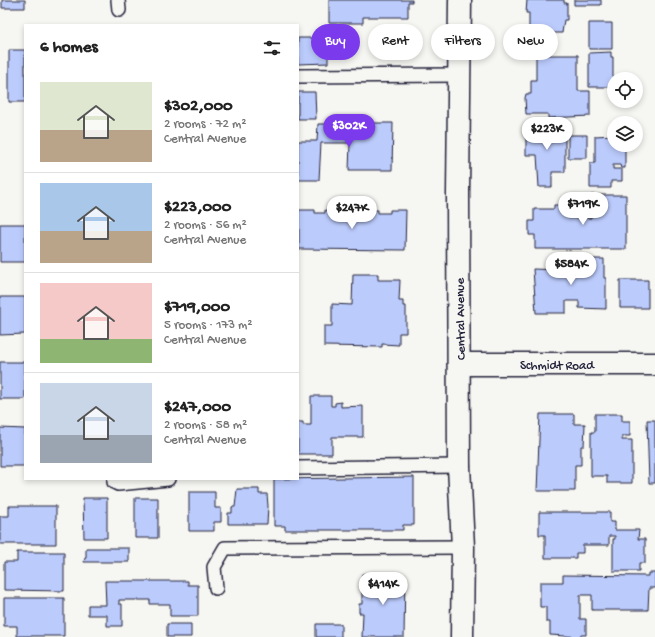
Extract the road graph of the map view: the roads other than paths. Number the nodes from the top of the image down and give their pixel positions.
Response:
1 (460, 0) edge
2 (299, 76) edge
3 (459, 76) junction
4 (460, 364) junction
5 (655, 364) edge
6 (459, 466) junction
7 (299, 468) edge
8 (114, 480) edge
9 (158, 480) edge
10 (463, 548) junction
11 (216, 588) dead end
12 (462, 637) edge

1 - 3 street, Central Avenue
2 - 3 lane
3 - 4 street, Central Avenue
4 - 5 street, Schmidt Road
4 - 6 street, Central Avenue
6 - 7 lane
6 - 10 street, Central Avenue
8 - 9 lane
10 - 11 lane
10 - 12 street, Central Avenue

